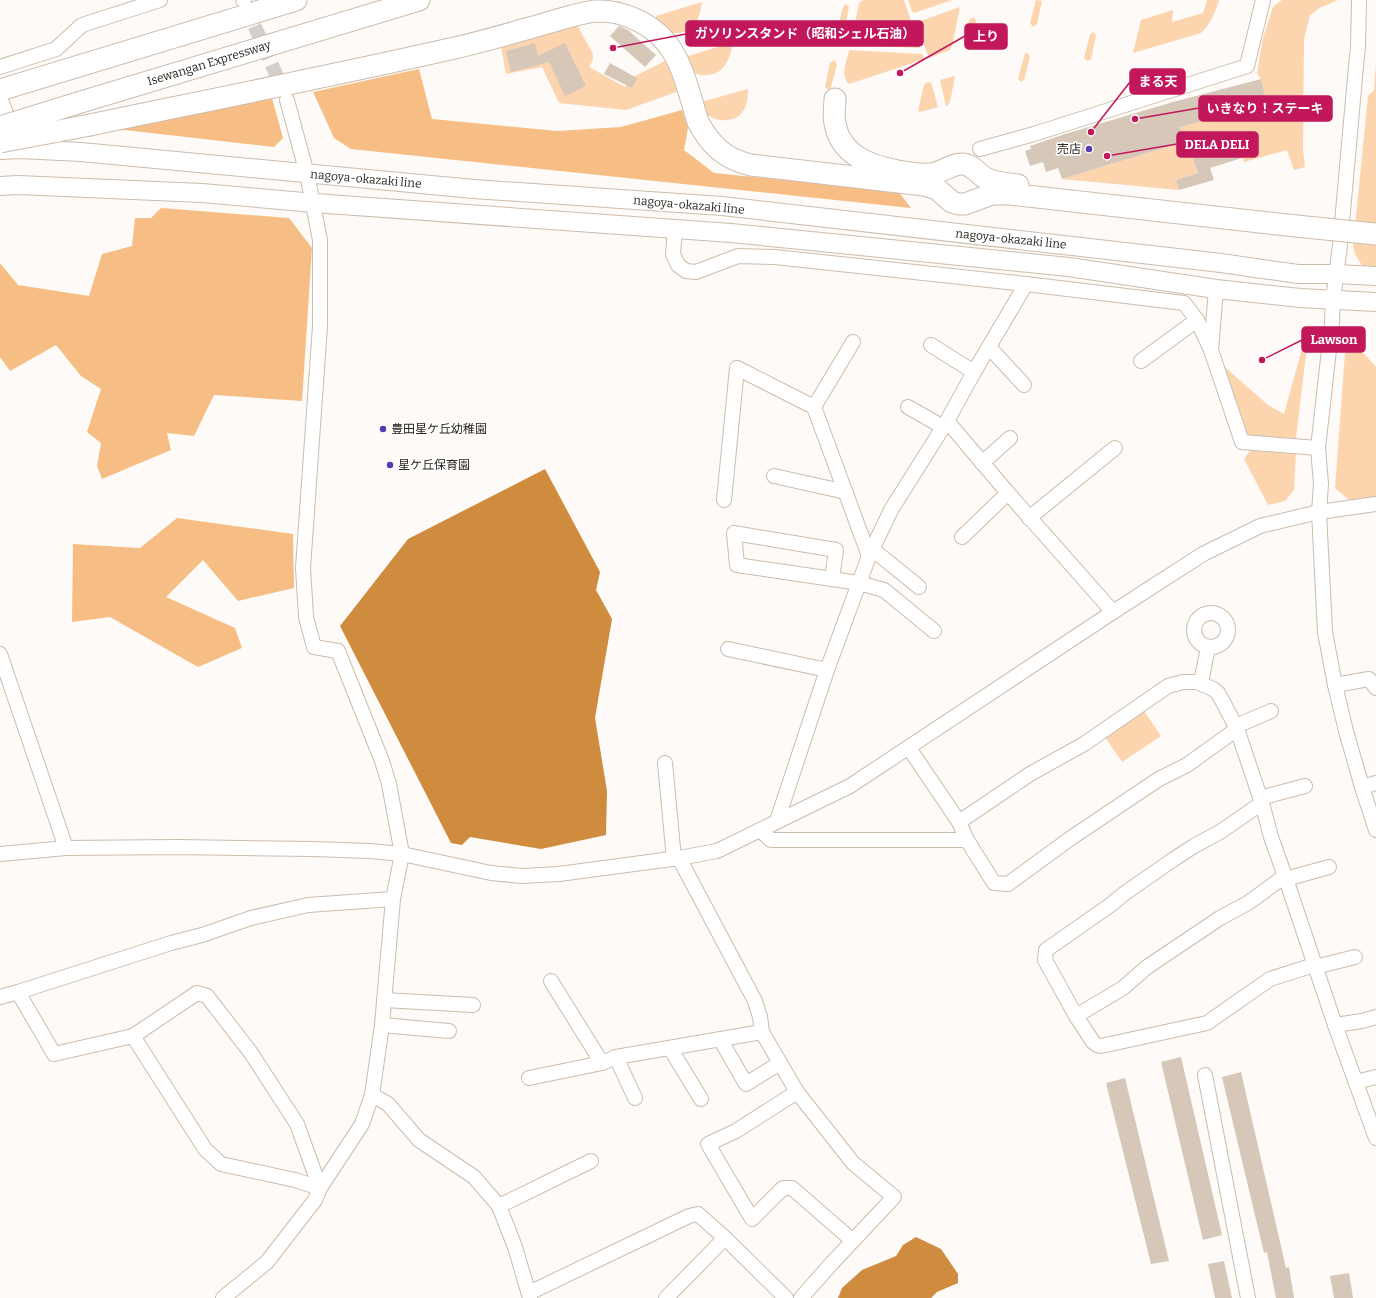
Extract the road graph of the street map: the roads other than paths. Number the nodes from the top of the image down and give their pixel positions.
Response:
1 (160, 0) edge
2 (296, 0) edge
3 (419, 0) edge
4 (1263, 0) edge
5 (1359, 0) edge
6 (0, 67) edge
7 (0, 90) edge
8 (0, 98) edge
9 (835, 99) dead end
10 (287, 100) tunnel mouth
11 (0, 127) edge
12 (0, 142) edge
13 (20, 149) junction
14 (980, 149) dead end
15 (0, 150) edge
16 (948, 169) junction
17 (978, 173) junction
18 (307, 174) junction
19 (0, 186) edge
20 (943, 193) junction
21 (971, 202) junction
22 (314, 203) junction
23 (1297, 220) junction
24 (1376, 221) edge
25 (675, 228) junction
26 (1376, 234) edge
27 (1336, 274) junction
28 (1376, 276) edge
29 (1026, 284) junction
30 (1216, 289) junction
31 (1333, 300) junction
32 (1376, 302) edge
33 (1197, 320) junction
34 (853, 342) dead end
35 (931, 345) dead end
36 (989, 347) junction
37 (1211, 350) junction
38 (1141, 361) dead end
39 (974, 372) junction
40 (1024, 385) dead end
41 (814, 407) junction
42 (908, 408) dead end
43 (945, 424) junction
44 (1010, 438) dead end
45 (1115, 448) dead end
46 (1318, 448) junction
47 (982, 463) junction
48 (774, 476) dead end
49 (846, 492) junction
50 (1008, 493) junction
51 (724, 500) dead end
52 (1376, 504) edge
53 (1319, 512) junction
54 (1029, 518) junction
55 (962, 537) dead end
56 (871, 552) junction
57 (832, 579) dead end
58 (859, 583) junction
59 (919, 587) dead end
60 (1113, 612) junction
61 (934, 631) dead end
62 (1208, 647) dead end
63 (728, 649) dead end
64 (0, 654) edge
65 (827, 670) junction
66 (1201, 683) junction
67 (1335, 685) junction
68 (1376, 688) edge
69 (1271, 711) dead end
70 (1236, 728) junction
71 (909, 748) junction
72 (665, 763) dead end
73 (1376, 783) edge
74 (1305, 786) dead end
75 (1362, 787) junction
76 (1262, 800) junction
77 (777, 821) junction
78 (959, 822) junction
79 (760, 830) junction
80 (1376, 830) edge
81 (967, 840) junction
82 (66, 848) junction
83 (0, 854) edge
84 (402, 854) junction
85 (676, 858) junction
86 (1329, 867) dead end
87 (1286, 878) junction
88 (393, 899) junction
89 (1356, 957) dead end
90 (1315, 966) junction
91 (551, 981) dead end
92 (18, 992) junction
93 (0, 997) edge
94 (384, 1000) junction
95 (473, 1006) dead end
96 (1076, 1016) junction
97 (1376, 1017) edge
98 (382, 1025) junction
99 (1335, 1025) junction
100 (449, 1031) dead end
101 (762, 1032) junction
102 (132, 1036) junction
103 (720, 1040) junction
104 (670, 1048) junction
105 (616, 1057) junction
106 (602, 1063) junction
107 (780, 1064) junction
108 (1205, 1075) dead end
109 (1376, 1077) edge
110 (529, 1078) dead end
111 (1356, 1082) junction
112 (797, 1092) junction
113 (372, 1095) junction
114 (635, 1098) dead end
115 (702, 1099) dead end
116 (1376, 1138) edge
117 (591, 1161) dead end
118 (320, 1188) junction
119 (499, 1206) junction
120 (725, 1238) junction
121 (853, 1241) junction
122 (529, 1296) edge
123 (223, 1298) edge
124 (666, 1298) edge
125 (786, 1298) edge
126 (801, 1298) edge
127 (1248, 1298) edge

1 - 6 street
2 - 7 highway
3 - 11 highway, Isewangan Expressway, bridge
4 - 14 street
5 - 27 street
8 - 13 street
9 - 16 highway
10 - 18 street
12 - 20 highway, bridge
13 - 15 main road, nagoya-okazaki line
13 - 18 main road, nagoya-okazaki line
16 - 17 highway
16 - 20 street
17 - 21 street
17 - 23 highway
18 - 22 street
18 - 27 main road, nagoya-okazaki line
19 - 22 main road, nagoya-okazaki line
20 - 21 highway
21 - 23 highway
22 - 25 main road, nagoya-okazaki line
22 - 84 street
23 - 24 highway
23 - 26 highway, bridge
25 - 29 street
25 - 30 main road, nagoya-okazaki line
27 - 28 main road, nagoya-okazaki line
27 - 31 street
29 - 33 street
29 - 36 street
30 - 31 main road, nagoya-okazaki line
30 - 37 street
31 - 32 main road, nagoya-okazaki line
31 - 46 street
33 - 37 street
33 - 38 street
34 - 41 street
35 - 39 street
36 - 39 street
36 - 40 street
37 - 46 street
39 - 43 street
41 - 49 street
41 - 51 street
42 - 43 street
43 - 47 street
43 - 56 street
44 - 47 street
45 - 54 street
46 - 53 street
47 - 50 street
48 - 49 street
49 - 56 street
50 - 54 street
50 - 55 street
52 - 53 street
53 - 60 street
53 - 67 street
54 - 60 street
56 - 58 street
56 - 59 street
57 - 58 street
58 - 61 street
58 - 65 street
60 - 71 street
62 - 66 street
63 - 65 street
64 - 82 street
65 - 77 street
66 - 70 street
66 - 78 street
67 - 68 street
67 - 75 street
69 - 70 street
70 - 76 street
70 - 81 street
71 - 77 street
71 - 78 street
72 - 85 street
73 - 75 street
74 - 76 street
75 - 80 street
76 - 87 street
76 - 96 street
77 - 79 street
78 - 81 street
79 - 81 street
79 - 85 street
82 - 83 street
82 - 84 street
84 - 85 street
84 - 88 street
85 - 101 street
86 - 87 street
87 - 90 street
87 - 96 street
88 - 92 street
88 - 94 street
89 - 90 street
90 - 96 street
90 - 99 street
91 - 106 street
92 - 93 street
92 - 102 street
94 - 95 street
94 - 98 street
97 - 99 street
98 - 100 street
98 - 113 street
99 - 111 street
101 - 103 street
101 - 107 street
102 - 118 street
102 - 118 street
103 - 104 street
103 - 107 street
104 - 105 street
104 - 115 street
105 - 106 street
105 - 114 street
106 - 110 street
107 - 112 street
108 - 127 street
109 - 111 street
111 - 116 street
112 - 121 street
112 - 121 street
113 - 118 street
113 - 119 street
117 - 119 street
118 - 123 street
119 - 122 street
120 - 122 street
120 - 124 street
120 - 125 street
121 - 126 street

